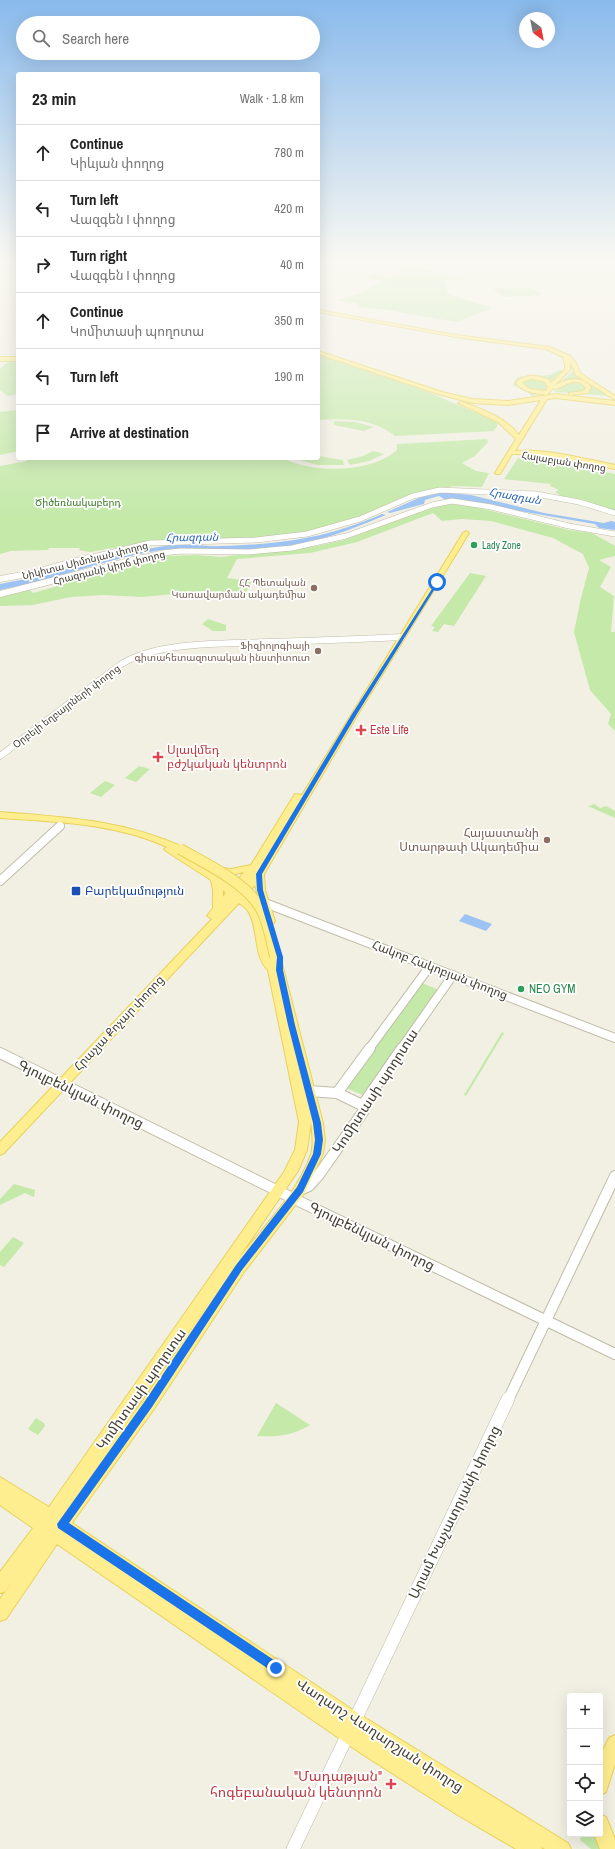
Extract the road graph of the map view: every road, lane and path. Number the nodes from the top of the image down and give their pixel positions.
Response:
1 (521, 345) edge
2 (524, 345) edge
3 (320, 352) edge
4 (320, 352) edge
5 (0, 359) edge
6 (16, 359) edge
7 (574, 369) junction
8 (552, 390) junction
9 (440, 393) junction
10 (564, 395) junction
11 (615, 401) edge
12 (508, 403) junction
13 (528, 425) junction
14 (528, 432) junction
15 (519, 439) junction
16 (513, 452) junction
17 (615, 467) edge
18 (615, 471) edge
19 (501, 473) dead end
20 (448, 491) junction
21 (450, 500) junction
22 (615, 513) edge
23 (464, 533) dead end
24 (615, 534) edge
25 (0, 579) edge
26 (0, 594) edge
27 (399, 637) junction
28 (0, 756) edge
29 (0, 815) edge
30 (0, 821) edge
31 (60, 826) junction
32 (168, 845) junction
33 (225, 870) junction
34 (256, 871) junction
35 (215, 878) junction
36 (0, 881) edge
37 (240, 889) junction
38 (265, 903) junction
39 (229, 908) junction
40 (252, 908) junction
41 (218, 910) junction
42 (430, 966) junction
43 (276, 971) junction
44 (453, 975) junction
45 (615, 1038) edge
46 (0, 1054) edge
47 (58, 1083) junction
48 (310, 1091) junction
49 (337, 1094) junction
50 (364, 1106) junction
51 (0, 1140) edge
52 (0, 1150) edge
53 (615, 1176) edge
54 (278, 1191) junction
55 (296, 1194) junction
56 (546, 1320) junction
57 (615, 1354) edge
58 (0, 1484) edge
59 (0, 1496) edge
60 (53, 1525) junction
61 (0, 1585) edge
62 (0, 1613) edge
63 (351, 1727) junction
64 (615, 1744) edge
65 (603, 1776) edge
66 (603, 1833) edge
67 (293, 1849) edge
68 (533, 1849) edge
69 (562, 1849) edge
70 (611, 1849) edge

1 - 8 main road
2 - 7 main road
3 - 8 main road
4 - 9 main road
5 - 6 main road
7 - 8 main road
7 - 11 main road
8 - 8 main road
8 - 10 main road
8 - 10 main road
9 - 12 main road
9 - 15 main road
10 - 11 main road
10 - 12 main road
10 - 14 main road
12 - 13 main road
13 - 14 main road
13 - 15 main road
14 - 16 main road
15 - 16 main road
16 - 17 main road, Հալաբյան փողոց
16 - 18 main road, Հալաբյան փողոց
16 - 19 main road
20 - 21 street
20 - 22 street, Նիկիտա Սիմոնյան փողոց
20 - 25 street, Նիկիտա Սիմոնյան փողոց
21 - 24 street, Հրազդանի կիրճ փողոց
21 - 26 street, Հրազդանի կիրճ փողոց
23 - 27 main road
27 - 28 street, Օրբելի եղբայրների փողոց
27 - 34 main road
29 - 32 main road
30 - 31 main road
31 - 32 main road
31 - 36 street
32 - 33 main road
32 - 35 main road
32 - 37 main road, bridge
33 - 34 main road
33 - 35 main road
33 - 37 main road
34 - 37 main road
34 - 38 main road
35 - 37 main road
35 - 41 main road
37 - 39 main road, Հրաչյա Քոչար փողոց
37 - 40 main road
37 - 41 main road, Հրաչյա Քոչար փողոց
37 - 43 main road
38 - 40 main road
38 - 42 street, Հակոբ Հակոբյան փողոց
38 - 43 main road
39 - 40 main road
39 - 47 main road, Հրաչյա Քոչար փողոց
40 - 43 main road
41 - 47 main road, Հրաչյա Քոչար փողոց
42 - 44 street, Հակոբ Հակոբյան փողոց
42 - 49 street, Կոմիտասի պողոտա
43 - 48 main road
43 - 54 main road, Կոմիտասի պողոտա
44 - 45 street, Հակոբ Հակոբյան փողոց
44 - 50 street, Կոմիտասի պողոտա
46 - 47 street, Գյուլբենկյան փողոց
47 - 51 main road, Հրաչյա Քոչար փողոց
47 - 52 main road, Հրաչյա Քոչար փողոց
47 - 54 street, Գյուլբենկյան փողոց
48 - 49 street
48 - 55 main road
49 - 50 street
50 - 55 street, Կոմիտասի պողոտա
53 - 56 street, Արամ Խաչատրյանի փողոց
54 - 55 street, Գյուլբենկյան փողոց
54 - 60 main road, Կոմիտասի պողոտա
55 - 56 street, Գյուլբենկյան փողոց
55 - 60 main road, Կոմիտասի պողոտա
56 - 57 street, Գյուլբենկյան փողոց
56 - 63 street, Արամ Խաչատրյանի փողոց
58 - 60 main road, Վաղարշ Վաղարշյան փողոց
59 - 60 main road, Վաղարշ Վաղարշյան փողոց
60 - 61 main road, Կոմիտասի պողոտա
60 - 62 main road, Կոմիտասի պողոտա
60 - 63 main road, Վաղարշ Վաղարշյան փողոց
63 - 67 street, Արամ Խաչատրյանի փողոց
63 - 68 main road, Վաղարշ Վաղարշյան փողոց
63 - 69 main road, Վաղարշ Վաղարշյան փողոց
64 - 65 main road
66 - 70 main road

